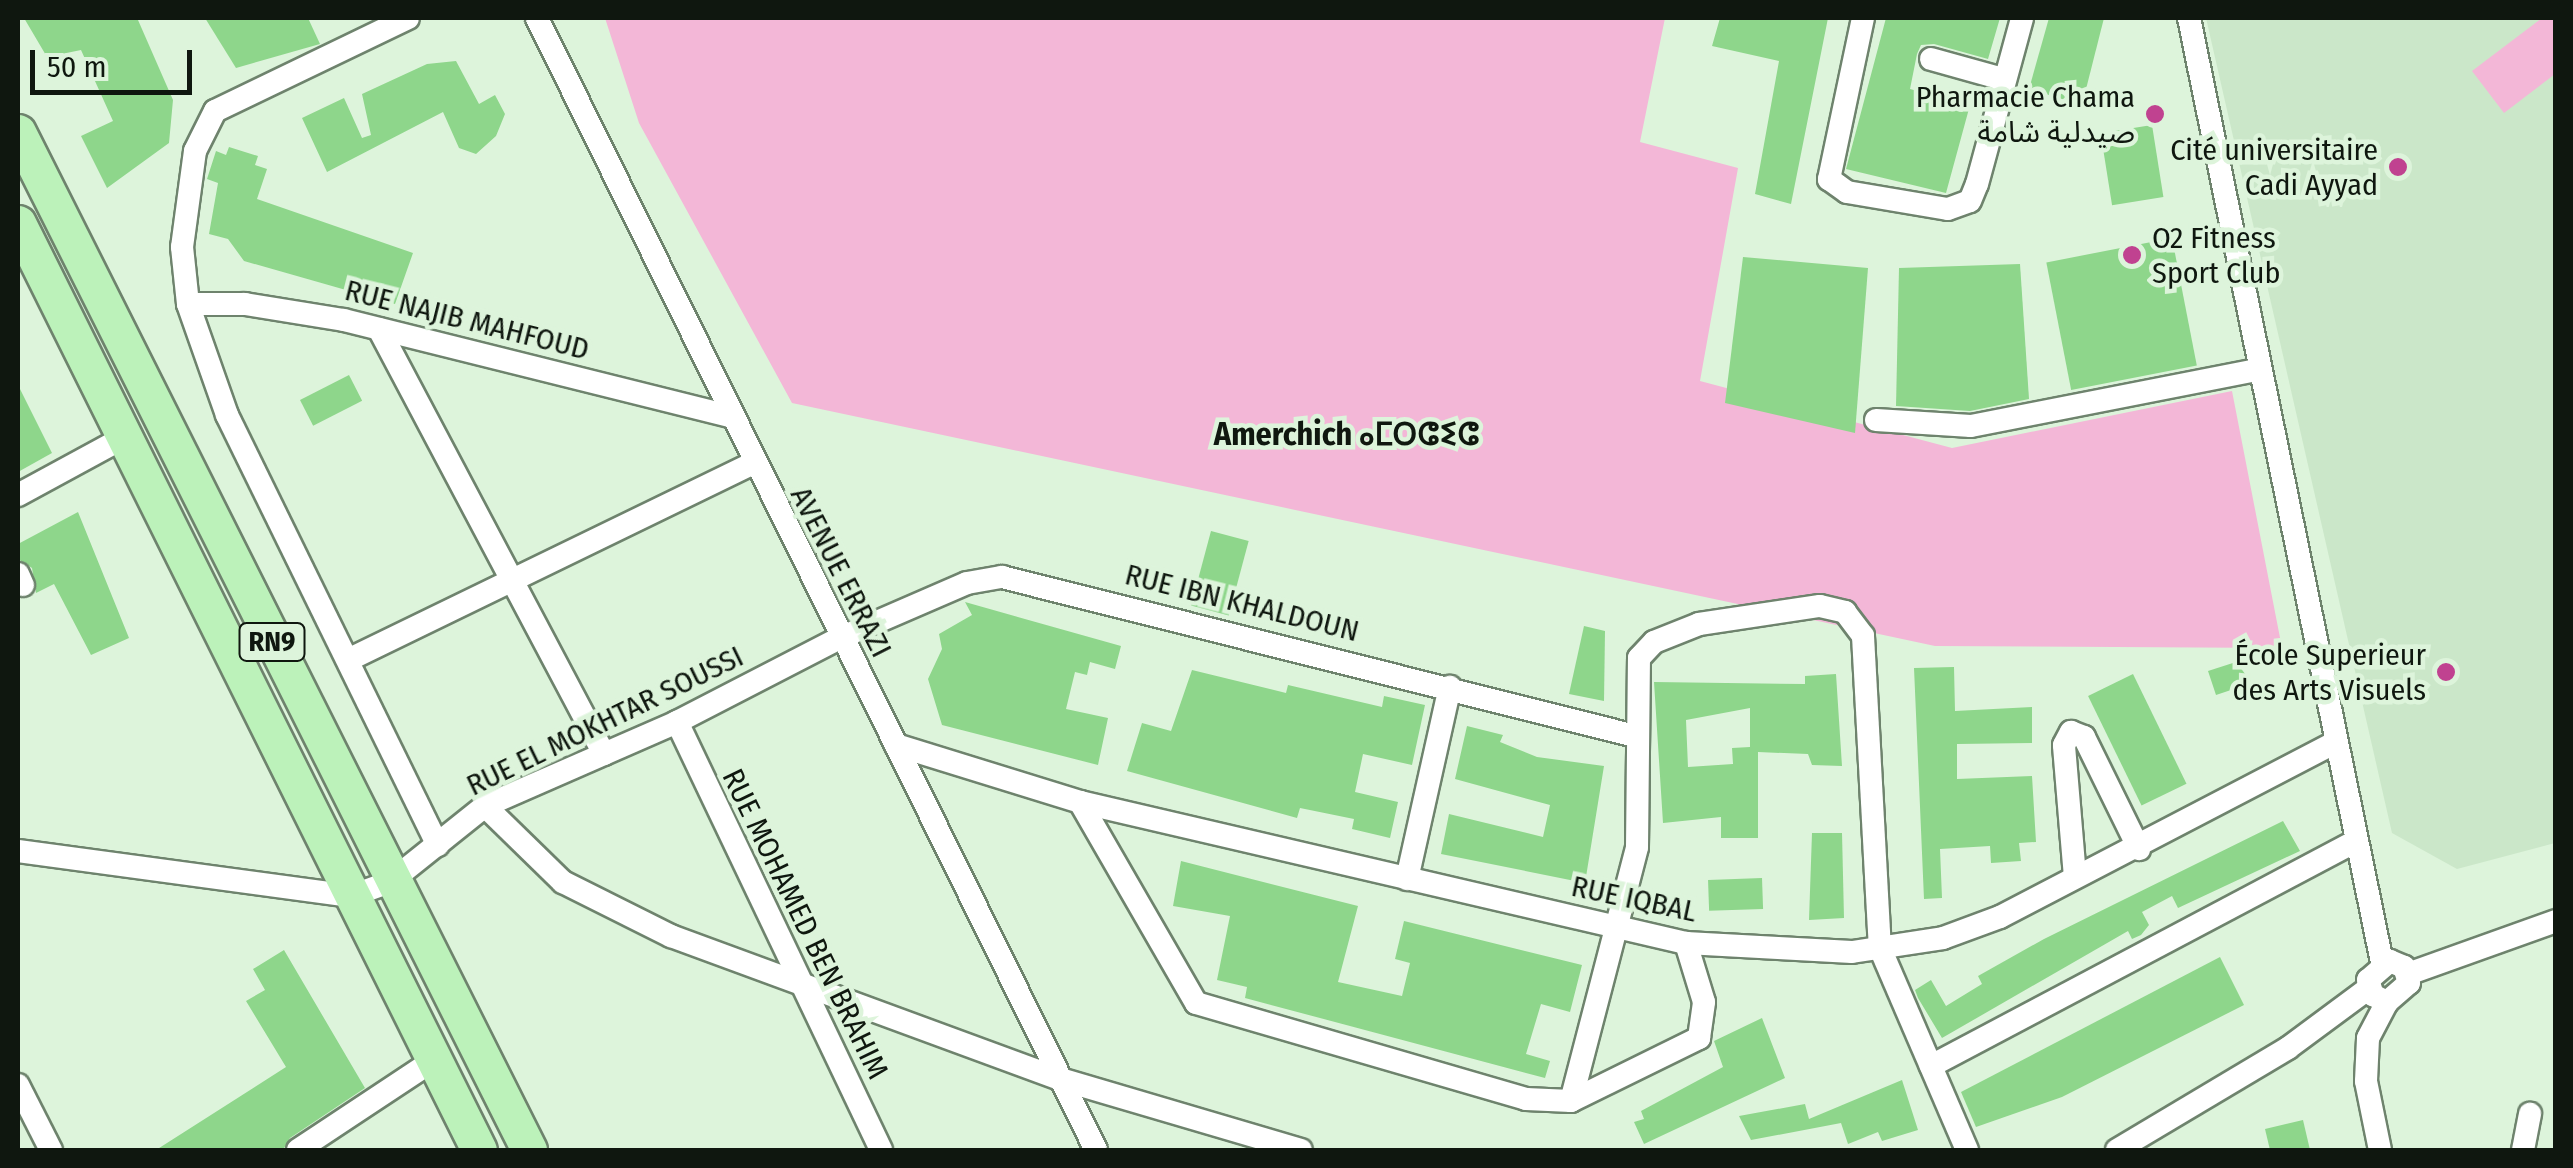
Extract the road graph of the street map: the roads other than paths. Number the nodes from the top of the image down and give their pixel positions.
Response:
1 (408, 18) edge
2 (538, 18) edge
3 (1863, 18) edge
4 (2022, 18) edge
5 (2190, 18) edge
6 (1931, 59) dead end
7 (2003, 78) junction
8 (18, 132) edge
9 (18, 223) edge
10 (188, 304) junction
11 (379, 328) junction
12 (2257, 370) junction
13 (730, 416) junction
14 (1876, 420) dead end
15 (125, 438) junction
16 (753, 463) junction
17 (18, 495) edge
18 (512, 582) junction
19 (840, 638) junction
20 (348, 660) junction
21 (1450, 687) junction
22 (677, 722) junction
23 (1635, 736) junction
24 (2333, 744) junction
25 (896, 745) junction
26 (604, 754) junction
27 (1080, 802) junction
28 (485, 806) junction
29 (2354, 842) junction
30 (438, 844) junction
31 (2140, 849) junction
32 (18, 850) edge
33 (2075, 877) junction
34 (1408, 880) junction
35 (390, 882) junction
36 (351, 896) junction
37 (2556, 921) edge
38 (1618, 928) junction
39 (1686, 943) junction
40 (1880, 948) junction
41 (2382, 962) junction
42 (2408, 974) junction
43 (801, 990) junction
44 (2378, 995) junction
45 (434, 1060) junction
46 (1931, 1066) junction
47 (1060, 1079) junction
48 (18, 1085) edge
49 (1571, 1101) junction
50 (2530, 1114) dead end
51 (2160, 1140) edge
52 (51, 1150) edge
53 (298, 1150) edge
54 (479, 1150) edge
55 (529, 1150) edge
56 (881, 1150) edge
57 (1096, 1150) edge
58 (1302, 1150) edge
59 (1967, 1150) edge
60 (2117, 1150) edge
61 (2380, 1150) edge
62 (2523, 1150) edge

1 - 10 street
2 - 13 street, AVENUE ERRAZI
3 - 7 street
4 - 7 street
5 - 12 street
6 - 7 street
8 - 35 main road, RN9
9 - 15 main road, RN9
10 - 11 street, RUE NAJIB MAHFOUD
10 - 20 street
11 - 13 street, RUE NAJIB MAHFOUD
11 - 18 street
12 - 14 street
12 - 24 street
13 - 16 street, AVENUE ERRAZI
15 - 17 street
15 - 36 main road, RN9
16 - 18 street
16 - 19 street, AVENUE ERRAZI
18 - 20 street
18 - 26 street
19 - 21 street, RUE IBN KHALDOUN
19 - 22 street, RUE EL MOKHTAR SOUSSI
19 - 25 street, AVENUE ERRAZI
20 - 30 street
21 - 23 street, RUE IBN KHALDOUN
21 - 34 street
22 - 26 street, RUE EL MOKHTAR SOUSSI
22 - 43 street, RUE MOHAMED BEN BRAHIM
23 - 38 street
23 - 40 street
24 - 29 street
24 - 31 street, RUE IQBAL
25 - 27 street, RUE IQBAL
25 - 47 street, AVENUE ERRAZI
26 - 28 street, RUE EL MOKHTAR SOUSSI
27 - 34 street, RUE IQBAL
27 - 49 street
28 - 30 street, RUE EL MOKHTAR SOUSSI
28 - 43 street
29 - 41 street
29 - 46 street
30 - 35 street, RUE EL MOKHTAR SOUSSI
31 - 33 street, RUE IQBAL
31 - 33 street
32 - 36 street
33 - 40 street, RUE IQBAL
34 - 38 street, RUE IQBAL
35 - 36 street, RUE EL MOKHTAR SOUSSI
35 - 55 main road, RN9
36 - 45 main road, RN9
37 - 42 street
38 - 39 street, RUE IQBAL
38 - 49 street
39 - 40 street, RUE IQBAL
39 - 49 street
40 - 46 street
41 - 42 street
41 - 44 street
42 - 44 street
43 - 47 street
43 - 56 street, RUE MOHAMED BEN BRAHIM
44 - 51 street
44 - 61 street
45 - 53 street
45 - 54 main road, RN9
46 - 59 street
47 - 57 street, AVENUE ERRAZI
47 - 58 street
48 - 52 street
50 - 62 street
51 - 60 street

